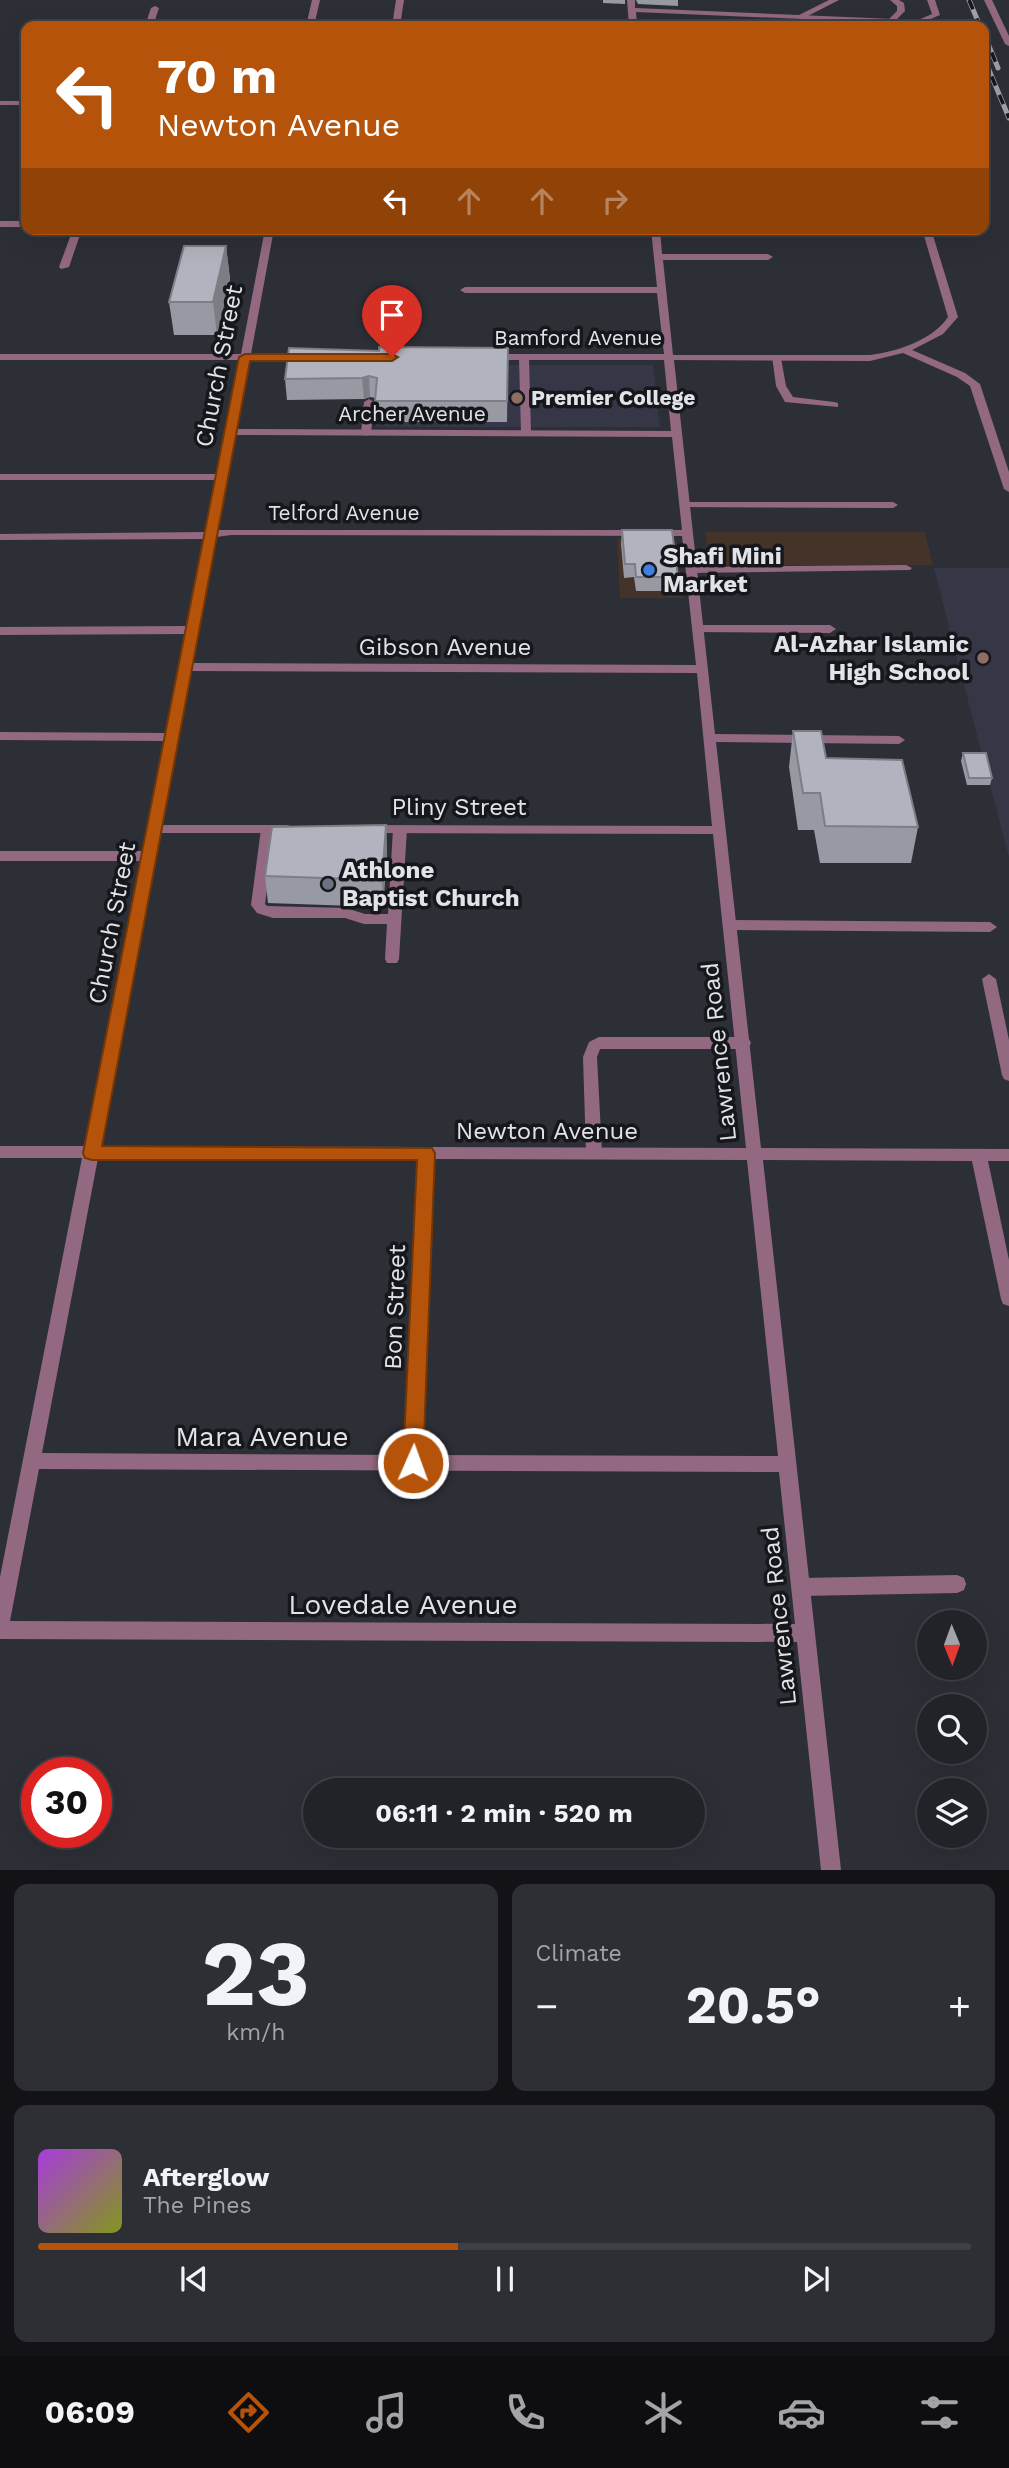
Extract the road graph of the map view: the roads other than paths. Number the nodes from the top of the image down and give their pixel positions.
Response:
1 (316, 0) edge
2 (400, 0) edge
3 (631, 0) edge
4 (835, 0) edge
5 (894, 0) edge
6 (931, 0) edge
7 (988, 0) edge
8 (155, 8) dead end
9 (632, 10) junction
10 (799, 17) junction
11 (151, 21) edge
12 (311, 21) edge
13 (397, 21) edge
14 (633, 21) edge
15 (850, 21) edge
16 (891, 21) edge
17 (922, 21) edge
18 (1009, 44) edge
19 (0, 103) edge
20 (21, 103) edge
21 (0, 224) edge
22 (21, 224) edge
23 (76, 235) edge
24 (269, 235) edge
25 (655, 235) edge
26 (928, 235) edge
27 (658, 257) junction
28 (768, 257) dead end
29 (64, 267) dead end
30 (465, 290) dead end
31 (662, 290) junction
32 (904, 350) junction
33 (0, 357) edge
34 (245, 357) junction
35 (316, 357) edge
36 (482, 358) edge
37 (524, 358) junction
38 (670, 358) junction
39 (776, 358) junction
40 (369, 402) dead end
41 (834, 405) dead end
42 (232, 432) junction
43 (366, 433) junction
44 (526, 433) junction
45 (677, 433) junction
46 (0, 477) edge
47 (223, 477) junction
48 (1009, 489) edge
49 (685, 505) junction
50 (892, 505) dead end
51 (688, 533) junction
52 (212, 534) junction
53 (0, 537) edge
54 (906, 568) dead end
55 (692, 570) junction
56 (698, 628) junction
57 (830, 629) dead end
58 (194, 630) junction
59 (0, 631) edge
60 (187, 667) junction
61 (702, 669) junction
62 (0, 736) edge
63 (174, 737) junction
64 (710, 738) junction
65 (899, 740) dead end
66 (155, 829) junction
67 (268, 829) junction
68 (308, 829) edge
69 (348, 829) edge
70 (400, 829) junction
71 (720, 830) junction
72 (0, 856) edge
73 (150, 856) junction
74 (395, 919) junction
75 (731, 925) junction
76 (990, 927) dead end
77 (393, 960) dead end
78 (989, 979) dead end
79 (744, 1043) junction
80 (1009, 1075) edge
81 (0, 1152) edge
82 (92, 1153) junction
83 (426, 1153) junction
84 (594, 1153) junction
85 (755, 1154) junction
86 (979, 1155) junction
87 (1009, 1155) edge
88 (1009, 1299) edge
89 (32, 1461) junction
90 (413, 1463) junction
91 (787, 1464) junction
92 (957, 1584) dead end
93 (801, 1587) junction
94 (0, 1628) edge
95 (806, 1633) junction
96 (831, 1870) edge

1 - 12 street
2 - 13 street
3 - 9 street
4 - 10 street
5 - 16 street
6 - 17 street
7 - 18 street
8 - 11 street
9 - 10 street
9 - 14 street
10 - 15 street
19 - 20 street
21 - 22 street
23 - 29 street
24 - 34 street, Church Street
25 - 27 street, Lawrence Road
26 - 32 street, Bamford Avenue
27 - 28 street
27 - 31 street, Lawrence Road
30 - 31 street
31 - 38 street, Lawrence Road
32 - 39 street, Bamford Avenue
32 - 48 street
33 - 34 street
34 - 35 street
34 - 42 street, Church Street
36 - 37 street, Bamford Avenue
37 - 38 street, Bamford Avenue
37 - 44 street
38 - 39 street, Bamford Avenue
38 - 45 street, Lawrence Road
39 - 41 street
40 - 43 street
42 - 43 street, Archer Avenue
42 - 47 street, Church Street
43 - 44 street, Archer Avenue
44 - 45 street, Archer Avenue
45 - 49 street, Lawrence Road
46 - 47 street
47 - 52 street, Church Street
49 - 50 street
49 - 51 street, Lawrence Road
51 - 52 street, Telford Avenue
51 - 55 street, Lawrence Road
52 - 53 street, Telford Avenue
52 - 58 street, Church Street
54 - 55 street
55 - 56 street, Lawrence Road
56 - 57 street
56 - 61 street, Lawrence Road
58 - 59 street
58 - 60 street, Church Street
60 - 61 street, Gibson Avenue
60 - 63 street, Church Street
61 - 64 street, Lawrence Road
62 - 63 street
63 - 66 street, Church Street
64 - 65 street
64 - 71 street, Lawrence Road
66 - 67 street
66 - 73 street, Church Street
67 - 68 street
67 - 74 street
69 - 70 street, Pliny Street
70 - 71 street, Pliny Street
70 - 74 street
71 - 75 street, Lawrence Road
72 - 73 street
73 - 82 street, Church Street
74 - 77 street
75 - 76 street
75 - 79 street, Lawrence Road
78 - 80 street
79 - 84 street
79 - 85 street, Lawrence Road
81 - 82 street, Newton Avenue
82 - 83 street, Newton Avenue
82 - 89 street, Church Street
83 - 84 street, Newton Avenue
83 - 90 street, Bon Street
84 - 85 street, Newton Avenue
85 - 86 street, Newton Avenue
85 - 91 street, Lawrence Road
86 - 87 street, Newton Avenue
86 - 88 street
89 - 90 street, Mara Avenue
89 - 94 street, Church Street
90 - 91 street, Mara Avenue
91 - 93 street, Lawrence Road
92 - 93 street
93 - 95 street, Lawrence Road
94 - 95 street, Lovedale Avenue
95 - 96 street, Lawrence Road

